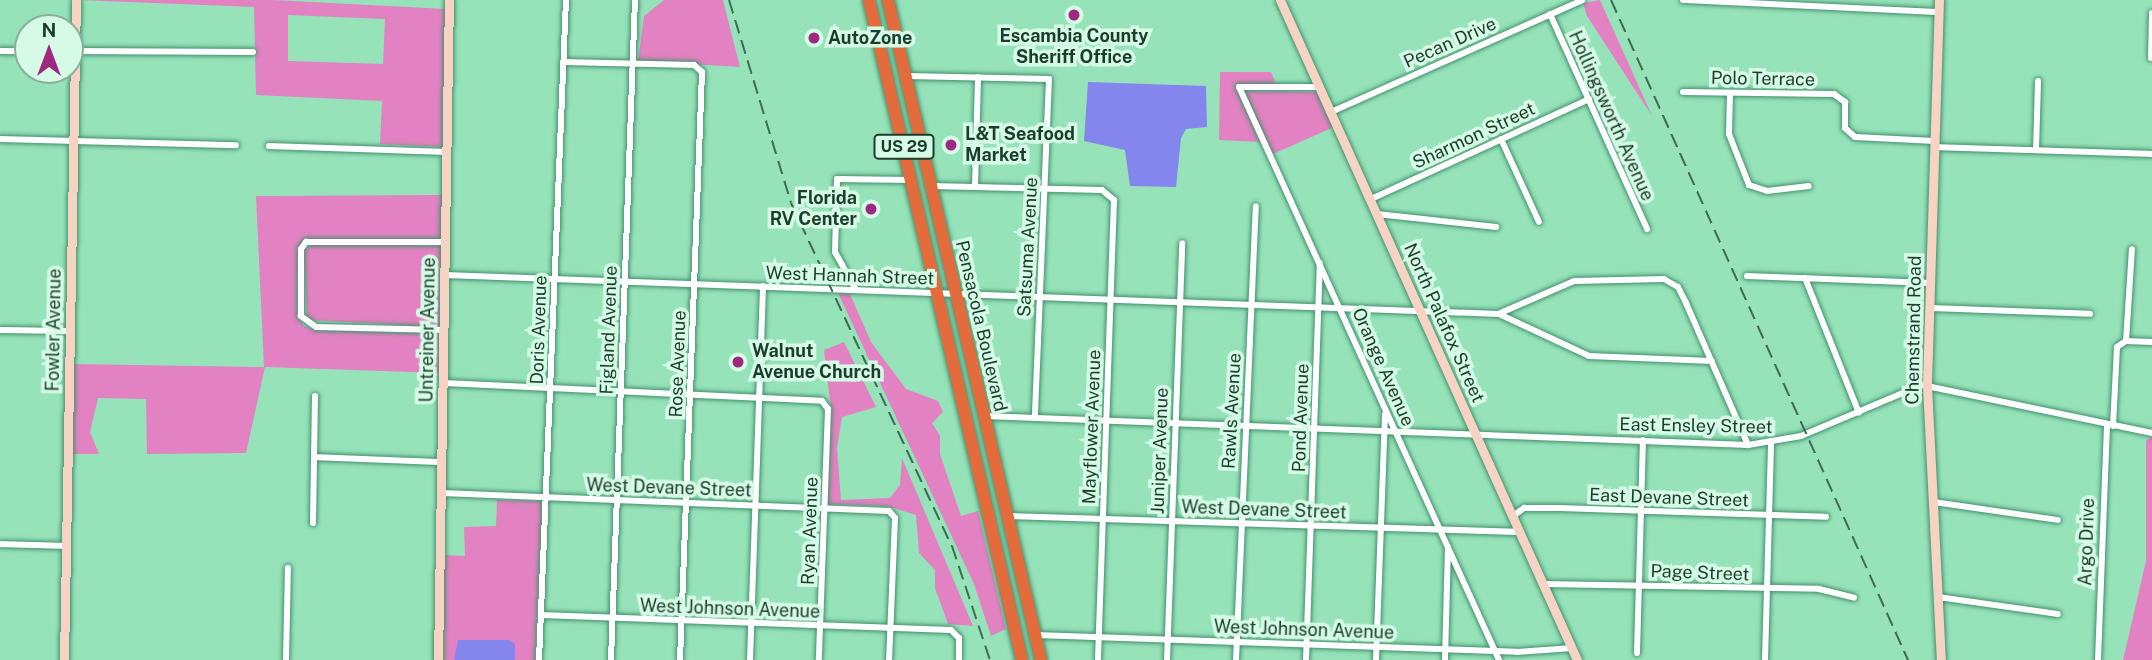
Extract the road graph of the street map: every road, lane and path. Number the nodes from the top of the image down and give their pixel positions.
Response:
1 (449, 0) edge
2 (566, 0) edge
3 (635, 0) edge
4 (870, 0) edge
5 (881, 0) edge
6 (888, 0) edge
7 (896, 0) edge
8 (1280, 0) edge
9 (1582, 0) edge
10 (1683, 0) edge
11 (1834, 0) edge
12 (1939, 0) edge
13 (1739, 3) edge
14 (1834, 9) junction
15 (1939, 12) junction
16 (2152, 13) edge
17 (1550, 14) junction
18 (84, 51) edge
19 (253, 52) dead end
20 (2151, 58) edge
21 (563, 62) junction
22 (633, 66) junction
23 (978, 77) junction
24 (2038, 81) dead end
25 (907, 83) junction
26 (72, 84) edge
27 (1320, 87) junction
28 (1684, 92) dead end
29 (1730, 93) junction
30 (1589, 99) junction
31 (1331, 112) junction
32 (0, 139) edge
33 (1501, 139) junction
34 (73, 141) junction
35 (1935, 144) junction
36 (236, 145) dead end
37 (269, 146) dead end
38 (2036, 150) junction
39 (446, 152) junction
40 (2152, 154) edge
41 (911, 180) junction
42 (931, 186) junction
43 (975, 186) junction
44 (1808, 186) dead end
45 (1045, 189) junction
46 (1371, 200) junction
47 (1256, 206) dead end
48 (1377, 214) junction
49 (1539, 222) dead end
50 (1496, 227) dead end
51 (1647, 229) dead end
52 (445, 242) junction
53 (1182, 243) dead end
54 (2132, 249) dead end
55 (1320, 262) junction
56 (445, 275) junction
57 (1747, 276) dead end
58 (1805, 278) junction
59 (555, 279) junction
60 (624, 281) junction
61 (1931, 283) junction
62 (695, 284) junction
63 (763, 286) junction
64 (856, 290) junction
65 (937, 294) junction
66 (956, 294) junction
67 (1040, 297) junction
68 (1111, 300) junction
69 (1180, 302) junction
70 (1251, 305) junction
71 (1930, 307) junction
72 (1319, 308) junction
73 (1343, 309) junction
74 (1421, 311) junction
75 (1497, 314) junction
76 (2090, 314) dead end
77 (0, 330) edge
78 (444, 330) junction
79 (69, 331) junction
80 (2126, 341) junction
81 (2152, 342) edge
82 (1712, 361) junction
83 (444, 383) junction
84 (1927, 386) junction
85 (551, 389) junction
86 (621, 392) junction
87 (691, 394) junction
88 (759, 395) junction
89 (315, 396) dead end
90 (1385, 408) junction
91 (983, 410) junction
92 (1859, 413) junction
93 (1035, 416) junction
94 (1106, 419) junction
95 (1175, 421) junction
96 (1245, 424) junction
97 (2110, 426) junction
98 (1315, 427) junction
99 (1384, 430) junction
100 (1396, 430) junction
101 (1476, 433) junction
102 (2152, 433) edge
103 (971, 437) junction
104 (1643, 440) junction
105 (1771, 443) junction
106 (1748, 445) junction
107 (315, 457) junction
108 (442, 462) junction
109 (442, 493) junction
110 (547, 498) junction
111 (617, 500) junction
112 (1933, 502) junction
113 (687, 503) junction
114 (755, 506) junction
115 (824, 508) junction
116 (1642, 512) junction
117 (1769, 515) junction
118 (1007, 516) junction
119 (1513, 516) junction
120 (1826, 517) dead end
121 (1103, 519) junction
122 (2058, 520) dead end
123 (1172, 521) junction
124 (313, 523) dead end
125 (1241, 523) junction
126 (1311, 526) junction
127 (1381, 529) junction
128 (1442, 532) junction
129 (1520, 532) junction
130 (0, 544) edge
131 (66, 546) junction
132 (1448, 547) junction
133 (288, 568) dead end
134 (1544, 584) junction
135 (1639, 585) junction
136 (1767, 589) junction
137 (1938, 597) junction
138 (1854, 598) dead end
139 (1011, 611) junction
140 (2058, 614) dead end
141 (541, 615) junction
142 (613, 619) junction
143 (682, 622) junction
144 (751, 625) junction
145 (821, 627) junction
146 (890, 629) junction
147 (1035, 635) junction
148 (1098, 636) junction
149 (1016, 637) junction
150 (1168, 639) junction
151 (1237, 642) junction
152 (1307, 645) junction
153 (1376, 647) junction
154 (1572, 648) junction
155 (1445, 650) junction
156 (1495, 651) junction
157 (1637, 653) dead end
158 (64, 660) edge
159 (286, 660) edge
160 (439, 660) edge
161 (539, 660) edge
162 (611, 660) edge
163 (680, 660) edge
164 (750, 660) edge
165 (819, 660) edge
166 (889, 660) edge
167 (959, 660) edge
168 (1014, 660) edge
169 (1022, 660) edge
170 (1028, 660) edge
171 (1041, 660) edge
172 (1098, 660) edge
173 (1167, 660) edge
174 (1236, 660) edge
175 (1306, 660) edge
176 (1376, 660) edge
177 (1445, 660) edge
178 (1499, 660) edge
179 (1577, 660) edge
180 (1765, 660) edge
181 (1941, 660) edge
182 (2098, 660) edge

1 - 39 street, Untreiner Avenue
2 - 21 street, Doris Avenue
3 - 22 street, Figland Avenue
4 - 41 highway, Pensacola Boulevard / US 29
5 - 25 highway
6 - 25 highway, Pensacola Boulevard / US 29
7 - 25 highway
8 - 27 street, North Palafox Street
9 - 17 street, Pecan Drive
10 - 13 street
11 - 14 street
12 - 15 street, Chemstrand Road
13 - 14 street
14 - 15 street
15 - 35 street, Chemstrand Road
16 - 20 street
17 - 30 street, Hollingsworth Avenue
17 - 31 street, Pecan Drive
18 - 19 street
21 - 22 street
21 - 59 street, Doris Avenue
22 - 60 street, Figland Avenue
22 - 62 street, Rose Avenue
23 - 25 street
23 - 43 street
23 - 45 street, Satsuma Avenue
24 - 38 street
25 - 42 highway, Pensacola Boulevard / US 29
26 - 34 street, Fowler Avenue
27 - 31 street, North Palafox Street
27 - 55 street, Orange Avenue
28 - 29 street, Polo Terrace
29 - 35 street, Polo Terrace
29 - 44 street
30 - 33 street, Sharmon Street
30 - 51 street, Hollingsworth Avenue
31 - 46 street, North Palafox Street
32 - 34 street
33 - 46 street, Sharmon Street
33 - 49 street
34 - 36 street
34 - 79 street, Fowler Avenue
35 - 38 street, Polo Terrace
35 - 61 street, Chemstrand Road
37 - 39 street
38 - 40 street, Polo Terrace
39 - 52 street, Untreiner Avenue
41 - 64 street
41 - 65 highway, Pensacola Boulevard / US 29
41 - 66 highway
42 - 43 street
42 - 66 highway, Pensacola Boulevard / US 29
43 - 45 street
45 - 67 street, Satsuma Avenue
45 - 68 street, Mayflower Avenue
46 - 48 street, North Palafox Street
47 - 70 street, Rawls Avenue
48 - 50 street
48 - 74 street, North Palafox Street
52 - 56 street, Untreiner Avenue
52 - 78 street
53 - 69 street, Juniper Avenue
54 - 80 street, Argo Drive
55 - 72 street, Pond Avenue
55 - 73 street, Orange Avenue
56 - 59 street, West Hannah Street
56 - 78 street, Untreiner Avenue
57 - 58 street
58 - 61 street
58 - 92 street
59 - 60 street, West Hannah Street
59 - 85 street, Doris Avenue
60 - 62 street, West Hannah Street
60 - 86 street, Figland Avenue
61 - 71 street, Chemstrand Road
62 - 63 street, West Hannah Street
62 - 87 street, Rose Avenue
63 - 64 street, West Hannah Street
63 - 88 street
64 - 65 street, West Hannah Street
65 - 66 street, West Hannah Street
65 - 91 highway
65 - 103 highway, Pensacola Boulevard / US 29
66 - 67 street, West Hannah Street
66 - 91 highway, Pensacola Boulevard / US 29
67 - 68 street, West Hannah Street
67 - 93 street, Satsuma Avenue
68 - 69 street, West Hannah Street
68 - 94 street, Mayflower Avenue
69 - 70 street, West Hannah Street
69 - 95 street, Juniper Avenue
70 - 72 street, West Hannah Street
70 - 96 street, Rawls Avenue
71 - 76 street
71 - 84 street, Chemstrand Road
72 - 73 street, West Hannah Street
72 - 98 street, Pond Avenue
73 - 74 street, West Hannah Street
73 - 90 street, Orange Avenue
74 - 75 street, West Hannah Street
74 - 101 street, North Palafox Street
75 - 82 street
75 - 82 street
77 - 79 street
78 - 83 street, Untreiner Avenue
79 - 131 street, Fowler Avenue
80 - 81 street
80 - 97 street, Argo Drive
82 - 106 street
83 - 85 street
83 - 108 street, Untreiner Avenue
84 - 92 street, East Ensley Street
84 - 97 street
84 - 112 street, Chemstrand Road
85 - 86 street
85 - 110 street, Doris Avenue
86 - 87 street
86 - 111 street, Figland Avenue
87 - 88 street
87 - 113 street, Rose Avenue
88 - 114 street
88 - 115 street, Ryan Avenue
89 - 107 street
90 - 99 street
90 - 100 street, Orange Avenue
91 - 93 street, East Ensley Street
91 - 118 highway, Pensacola Boulevard / US 29
92 - 105 street, East Ensley Street
93 - 94 street, East Ensley Street
94 - 95 street, East Ensley Street
94 - 121 street, Mayflower Avenue
95 - 96 street, East Ensley Street
95 - 123 street, Juniper Avenue
96 - 98 street, East Ensley Street
96 - 125 street, Rawls Avenue
97 - 102 street
97 - 182 street, Argo Drive
98 - 99 street, East Ensley Street
98 - 126 street, Pond Avenue
99 - 100 street, East Ensley Street
99 - 127 street
100 - 101 street, East Ensley Street
100 - 128 street, Orange Avenue
101 - 104 street, East Ensley Street
101 - 119 street, North Palafox Street
103 - 118 highway
103 - 139 highway, Pensacola Boulevard / US 29
104 - 106 street, East Ensley Street
104 - 116 street
105 - 106 street, East Ensley Street
105 - 117 street
107 - 108 street
107 - 124 street
108 - 109 street, Untreiner Avenue
109 - 110 street, West Devane Street
109 - 160 street, Untreiner Avenue
110 - 111 street, West Devane Street
110 - 141 street, Doris Avenue
111 - 113 street, West Devane Street
111 - 142 street, Figland Avenue
112 - 122 street
112 - 137 street, Chemstrand Road
113 - 114 street, West Devane Street
113 - 143 street, Rose Avenue
114 - 115 street, West Devane Street
114 - 144 street
115 - 145 street, Ryan Avenue
115 - 146 street, West Devane Street
116 - 117 street, East Devane Street
116 - 119 street, East Devane Street
116 - 135 street
117 - 120 street, East Devane Street
117 - 136 street
118 - 121 street, West Devane Street
118 - 147 highway, Pensacola Boulevard / US 29
119 - 129 street, North Palafox Street
121 - 123 street, West Devane Street
121 - 148 street, Mayflower Avenue
123 - 125 street, West Devane Street
123 - 150 street, Juniper Avenue
125 - 126 street, West Devane Street
125 - 151 street, Rawls Avenue
126 - 127 street, West Devane Street
126 - 152 street, Pond Avenue
127 - 128 street, West Devane Street
127 - 153 street
128 - 129 street, West Devane Street
128 - 132 street, Orange Avenue
129 - 134 street, North Palafox Street
130 - 131 street
131 - 158 street, Fowler Avenue
132 - 155 street
132 - 156 street, Orange Avenue
133 - 159 street
134 - 135 street, Page Street
134 - 154 street, North Palafox Street
135 - 136 street, Page Street
135 - 157 street
136 - 138 street, Page Street
136 - 180 street
137 - 140 street
137 - 181 street, Chemstrand Road
139 - 149 highway, Pensacola Boulevard / US 29
139 - 168 highway
141 - 142 street, West Johnson Avenue
141 - 161 street, Doris Avenue
142 - 143 street, West Johnson Avenue
142 - 162 street, Figland Avenue
143 - 144 street, West Johnson Avenue
143 - 163 street, Rose Avenue
144 - 145 street, West Johnson Avenue
144 - 164 street
145 - 146 street, West Johnson Avenue
145 - 165 street, Ryan Avenue
146 - 166 street
146 - 167 street, West Johnson Avenue
147 - 148 street, West Johnson Avenue
147 - 171 highway, Pensacola Boulevard / US 29
148 - 150 street, West Johnson Avenue
148 - 172 street, Mayflower Avenue
149 - 169 highway, Pensacola Boulevard / US 29
149 - 170 highway
150 - 151 street, West Johnson Avenue
150 - 173 street, Juniper Avenue
151 - 152 street, West Johnson Avenue
151 - 174 street, Rawls Avenue
152 - 153 street, West Johnson Avenue
152 - 175 street, Pond Avenue
153 - 155 street, West Johnson Avenue
153 - 176 street
154 - 156 street, West Johnson Avenue
154 - 179 street, North Palafox Street
155 - 156 street, West Johnson Avenue
155 - 177 street
156 - 178 street, Orange Avenue

